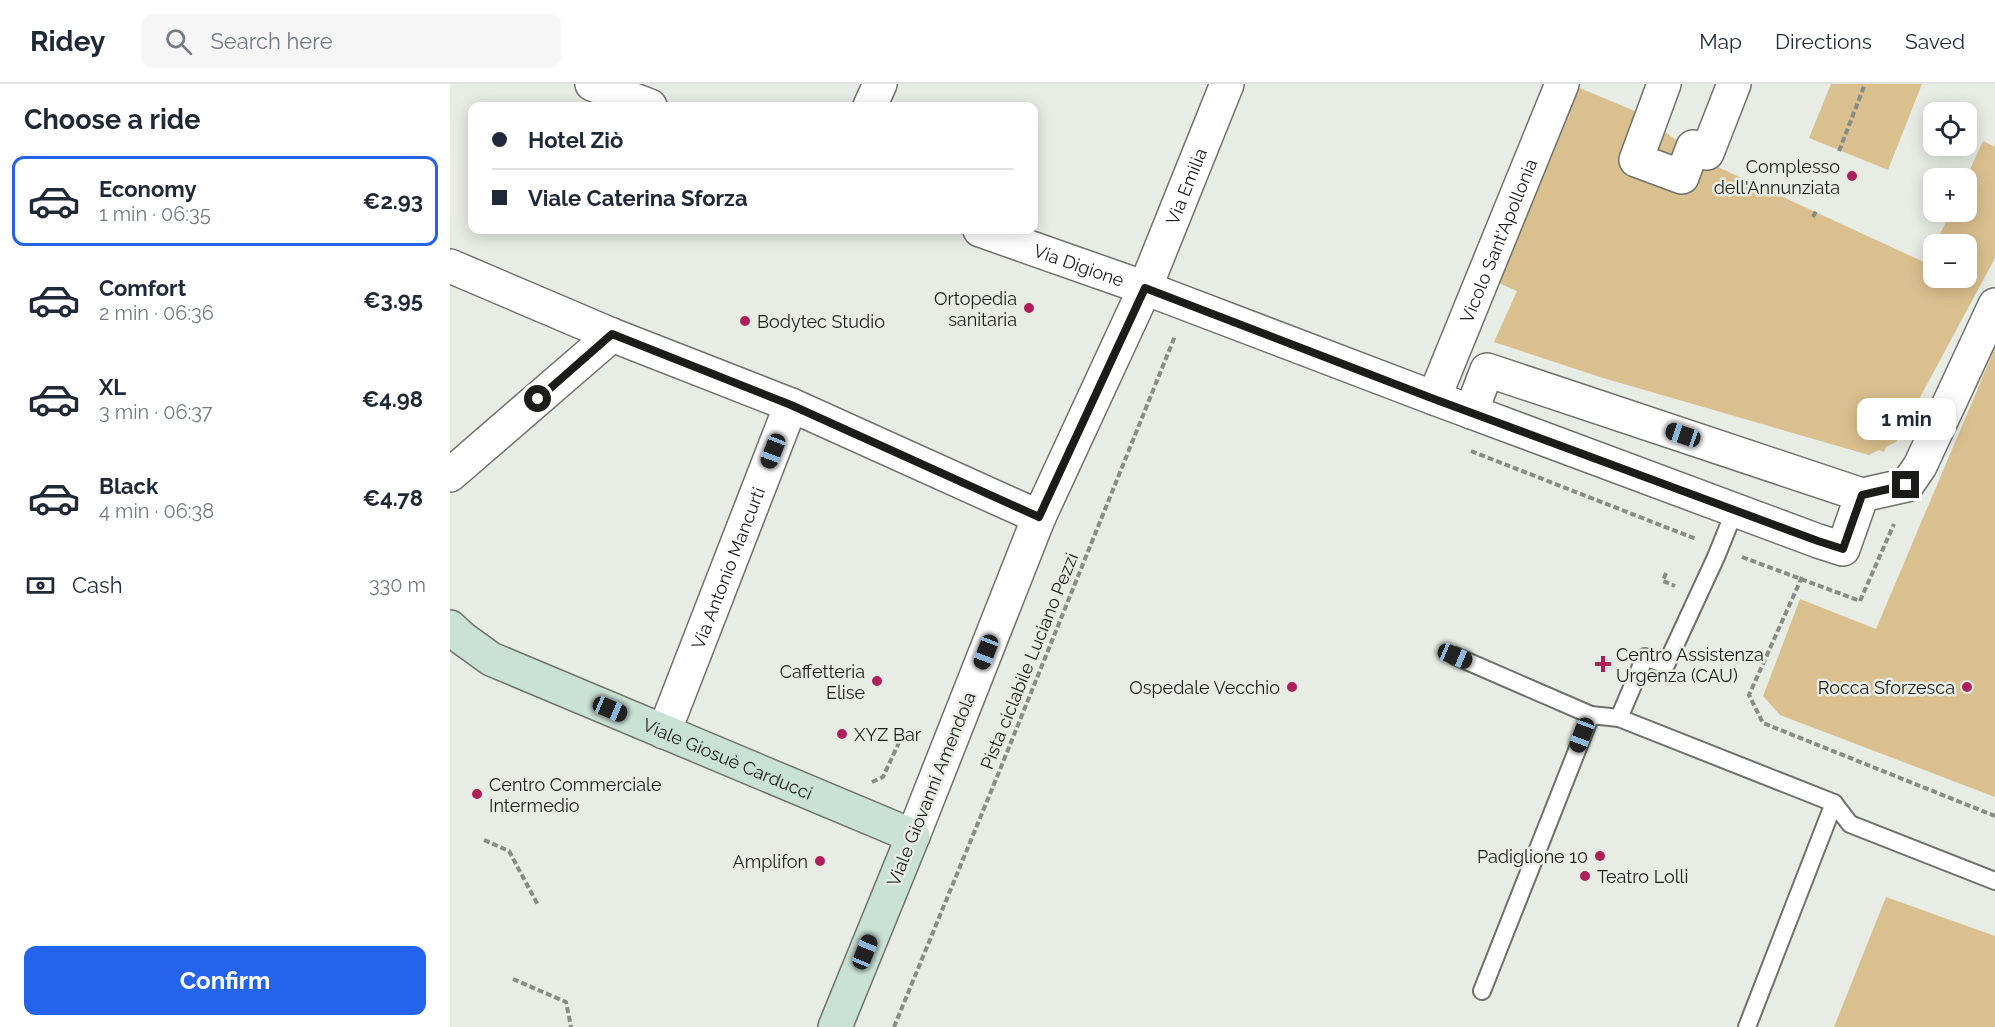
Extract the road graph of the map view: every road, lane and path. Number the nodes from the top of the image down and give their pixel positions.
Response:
1 (592, 84) edge
2 (880, 84) edge
3 (1227, 84) edge
4 (1562, 84) edge
5 (1664, 84) edge
6 (1734, 84) edge
7 (1865, 84) edge
8 (639, 102) edge
9 (872, 102) edge
10 (1839, 151) dead end
11 (1816, 211) dead end
12 (1813, 217) dead end
13 (991, 234) edge
14 (450, 266) edge
15 (1145, 288) junction
16 (1185, 304) junction
17 (1995, 305) edge
18 (612, 334) junction
19 (1434, 399) junction
20 (791, 405) junction
21 (1471, 412) junction
22 (450, 475) edge
23 (1862, 495) junction
24 (1735, 510) junction
25 (1039, 517) junction
26 (1818, 541) junction
27 (450, 627) edge
28 (1455, 656) dead end
29 (1591, 715) junction
30 (1619, 718) junction
31 (664, 732) junction
32 (1834, 803) junction
33 (1995, 816) edge
34 (913, 836) junction
35 (484, 840) dead end
36 (1995, 881) edge
37 (538, 905) dead end
38 (513, 979) dead end
39 (1482, 991) dead end
40 (571, 1027) edge
41 (835, 1027) edge
42 (894, 1027) edge
43 (1747, 1027) edge

1 - 8 street
2 - 9 street
3 - 15 street, Via Emilia
4 - 19 street, Vicolo Sant'Apollonia
5 - 6 street
7 - 10 path
11 - 12 path
13 - 15 street, Via Digione
14 - 18 street
15 - 16 street, Via Digione
15 - 25 street, Viale Giovanni Amendola
16 - 19 street, Via Digione
16 - 42 path, Pista ciclabile Luciano Pezzi
17 - 23 street
18 - 20 street
18 - 22 street
19 - 21 street, Via Digione
20 - 25 street
20 - 31 street, Via Antonio Mancurti
21 - 23 street
21 - 24 street, Via Digione
23 - 26 street, Via Digione
24 - 26 street, Via Digione
24 - 30 lane
25 - 34 street, Viale Giovanni Amendola
26 - 33 path
27 - 31 street, Viale Giosuè Carducci
28 - 29 lane
29 - 30 lane
29 - 39 lane
30 - 32 lane
31 - 34 street, Viale Giosuè Carducci
32 - 36 lane
32 - 43 lane
34 - 41 street, Viale Giovanni Amendola
35 - 37 path
38 - 40 path

